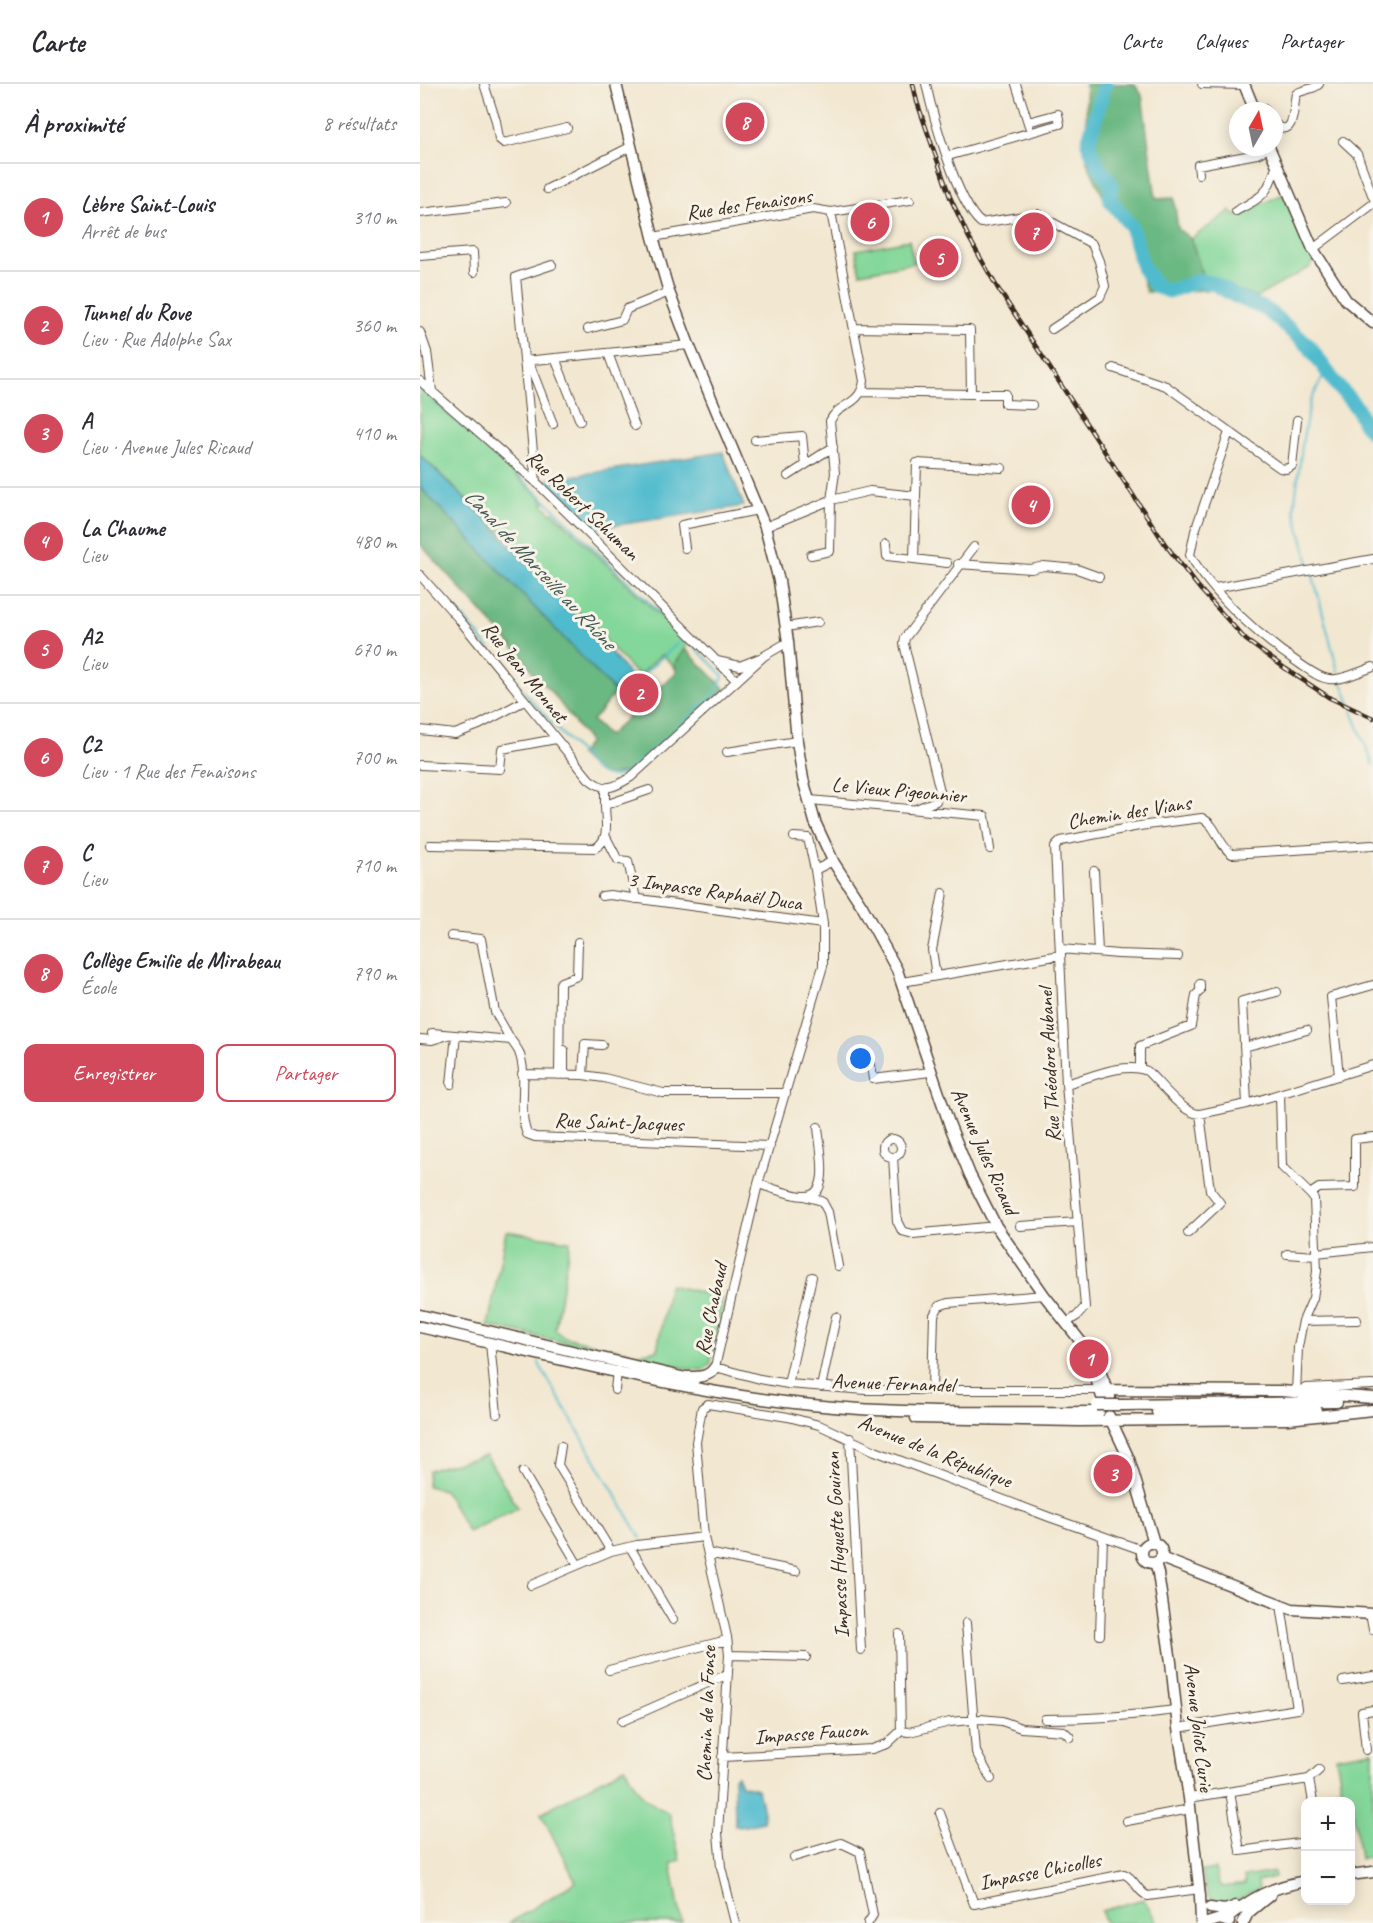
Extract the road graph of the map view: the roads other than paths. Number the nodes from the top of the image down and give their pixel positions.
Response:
1 (484, 84) edge
2 (616, 84) edge
3 (926, 84) edge
4 (1017, 84) edge
5 (1202, 84) edge
6 (1319, 84) edge
7 (1245, 85) edge
8 (1252, 102) edge
9 (1028, 123) junction
10 (567, 128) dead end
11 (1283, 128) edge
12 (1031, 132) junction
13 (1343, 141) dead end
14 (630, 147) junction
15 (948, 156) junction
16 (1246, 156) edge
17 (1273, 156) edge
18 (1277, 165) junction
19 (1199, 174) dead end
20 (547, 189) dead end
21 (1373, 197) edge
22 (910, 200) dead end
23 (506, 202) dead end
24 (1373, 204) edge
25 (1236, 211) dead end
26 (831, 212) junction
27 (420, 213) edge
28 (653, 237) junction
29 (1313, 249) junction
30 (420, 256) edge
31 (552, 265) dead end
32 (474, 272) dead end
33 (669, 292) junction
34 (1373, 323) edge
35 (855, 328) junction
36 (588, 329) dead end
37 (1052, 329) dead end
38 (420, 332) edge
39 (689, 345) junction
40 (608, 353) junction
41 (555, 358) junction
42 (526, 360) junction
43 (1113, 368) dead end
44 (420, 381) edge
45 (432, 391) junction
46 (862, 392) junction
47 (971, 394) junction
48 (1032, 405) dead end
49 (580, 420) dead end
50 (1297, 420) dead end
51 (553, 424) dead end
52 (635, 426) dead end
53 (1229, 432) junction
54 (755, 440) dead end
55 (833, 447) junction
56 (805, 465) junction
57 (1002, 468) dead end
58 (788, 476) dead end
59 (536, 482) junction
60 (916, 496) junction
61 (831, 500) junction
62 (758, 510) junction
63 (765, 527) junction
64 (886, 544) dead end
65 (974, 547) dead end
66 (685, 548) dead end
67 (811, 555) dead end
68 (914, 559) junction
69 (1373, 559) edge
70 (955, 563) junction
71 (420, 575) edge
72 (1099, 577) dead end
73 (1215, 588) junction
74 (818, 622) dead end
75 (786, 627) junction
76 (788, 642) junction
77 (764, 656) junction
78 (716, 660) junction
79 (740, 666) junction
80 (1373, 667) edge
81 (740, 679) junction
82 (524, 700) junction
83 (420, 730) edge
84 (556, 739) junction
85 (796, 741) junction
86 (728, 752) dead end
87 (420, 765) edge
88 (605, 788) junction
89 (649, 790) dead end
90 (810, 800) junction
91 (605, 805) junction
92 (916, 809) junction
93 (606, 837) junction
94 (794, 837) dead end
95 (1373, 844) edge
96 (430, 845) dead end
97 (990, 849) dead end
98 (833, 861) junction
99 (815, 870) junction
100 (1094, 871) dead end
101 (943, 893) dead end
102 (602, 896) dead end
103 (636, 899) junction
104 (823, 924) junction
105 (451, 936) dead end
106 (578, 942) dead end
107 (1061, 952) junction
108 (1098, 952) junction
109 (1178, 956) dead end
110 (936, 976) junction
111 (902, 982) junction
112 (1200, 984) dead end
113 (1373, 985) edge
114 (1277, 992) dead end
115 (564, 1024) dead end
116 (1307, 1030) dead end
117 (432, 1033) dead end
118 (452, 1035) junction
119 (420, 1039) edge
120 (511, 1040) junction
121 (602, 1045) dead end
122 (1244, 1047) junction
123 (871, 1065) dead end
124 (1373, 1065) edge
125 (1140, 1068) junction
126 (930, 1072) junction
127 (522, 1074) junction
128 (561, 1075) junction
129 (583, 1075) junction
130 (1339, 1076) junction
131 (451, 1084) dead end
132 (1066, 1084) junction
133 (786, 1093) junction
134 (1280, 1094) junction
135 (1247, 1104) junction
136 (1200, 1114) junction
137 (818, 1127) dead end
138 (1373, 1137) edge
139 (770, 1146) junction
140 (893, 1157) dead end
141 (758, 1184) junction
142 (1310, 1194) junction
143 (805, 1197) junction
144 (1078, 1222) junction
145 (996, 1226) junction
146 (1020, 1226) dead end
147 (1188, 1233) dead end
148 (1373, 1247) edge
149 (1287, 1254) dead end
150 (1316, 1254) junction
151 (838, 1266) dead end
152 (812, 1277) dead end
153 (1044, 1295) junction
154 (420, 1315) edge
155 (836, 1317) dead end
156 (1357, 1320) dead end
157 (1303, 1321) junction
158 (1066, 1323) junction
159 (420, 1327) edge
160 (490, 1343) junction
161 (715, 1367) junction
162 (617, 1371) junction
163 (681, 1377) junction
164 (788, 1384) junction
165 (1373, 1385) edge
166 (821, 1387) junction
167 (615, 1390) dead end
168 (932, 1390) junction
169 (1296, 1393) junction
170 (708, 1404) joint
171 (1373, 1405) edge
172 (1110, 1407) junction
173 (497, 1414) dead end
174 (850, 1438) junction
175 (561, 1446) dead end
176 (523, 1472) dead end
177 (704, 1537) junction
178 (1103, 1537) junction
179 (1154, 1543) junction
180 (630, 1547) junction
181 (1142, 1550) junction
182 (611, 1551) junction
183 (708, 1553) junction
184 (1158, 1560) junction
185 (578, 1565) junction
186 (796, 1571) dead end
187 (531, 1585) dead end
188 (1281, 1605) junction
189 (1371, 1613) edge
190 (673, 1620) dead end
191 (966, 1623) dead end
192 (1373, 1630) edge
193 (899, 1634) dead end
194 (1100, 1635) dead end
195 (727, 1640) junction
196 (861, 1650) dead end
197 (729, 1655) junction
198 (806, 1657) dead end
199 (609, 1670) dead end
200 (728, 1674) junction
201 (1373, 1676) edge
202 (1343, 1681) dead end
203 (1175, 1710) junction
204 (1373, 1710) edge
205 (973, 1719) junction
206 (1045, 1719) dead end
207 (622, 1721) dead end
208 (1178, 1728) junction
209 (900, 1731) junction
210 (1070, 1737) dead end
211 (1366, 1750) dead end
212 (723, 1757) junction
213 (1319, 1770) dead end
214 (991, 1779) dead end
215 (1309, 1779) junction
216 (1230, 1792) junction
217 (1312, 1797) edge
218 (1189, 1804) junction
219 (940, 1813) dead end
220 (1127, 1821) dead end
221 (1301, 1843) edge
222 (794, 1857) dead end
223 (1373, 1872) edge
224 (1355, 1874) edge
225 (1301, 1882) edge
226 (1285, 1885) junction
227 (1199, 1893) junction
228 (1245, 1902) junction
229 (1210, 1908) junction
230 (1225, 1920) edge
231 (735, 1923) edge
232 (868, 1923) edge
233 (1201, 1923) edge
234 (1207, 1923) edge
235 (1243, 1923) edge

1 - 10 street
2 - 14 street, Avenue Jules Ricaud
3 - 15 street
4 - 9 street
5 - 7 street
6 - 11 street
7 - 8 street
9 - 12 street
9 - 12 street
12 - 15 street
13 - 21 street
14 - 20 street
14 - 28 street, Avenue Jules Ricaud
15 - 37 street
16 - 19 street
17 - 18 street
18 - 25 street
18 - 29 street
22 - 26 street
23 - 27 street
24 - 29 street
26 - 28 street, Rue des Fenaisons
26 - 35 street, Rue des Fenaisons
28 - 33 street, Avenue Jules Ricaud
29 - 34 street
30 - 32 street
31 - 42 street
33 - 36 street
33 - 39 street, Avenue Jules Ricaud
35 - 46 street, Rue des Fenaisons
35 - 47 street
38 - 45 street
39 - 40 street
39 - 62 street, Avenue Jules Ricaud
40 - 41 street
40 - 52 street
41 - 42 street
41 - 49 street
42 - 51 street
42 - 59 street
43 - 53 street
44 - 45 street, Rue Robert Schuman
45 - 59 street, Rue Robert Schuman
46 - 47 street
46 - 55 street
47 - 48 street
50 - 53 street
53 - 73 street
54 - 56 street
55 - 56 street
55 - 61 street
56 - 58 street
57 - 60 street
59 - 78 street, Rue Robert Schuman
60 - 61 street
60 - 68 street
61 - 63 street
61 - 67 street
62 - 63 street, Avenue Jules Ricaud
62 - 66 street
63 - 75 street, Avenue Jules Ricaud
64 - 68 street
65 - 70 street
68 - 70 street
69 - 73 street
70 - 72 street
70 - 92 street
71 - 82 street, Rue Jean Monnet
73 - 80 street
74 - 75 street
75 - 76 street, Avenue Jules Ricaud
76 - 77 street
76 - 85 street, Avenue Jules Ricaud
77 - 79 street
77 - 81 street
78 - 79 street
78 - 81 street, Rue Robert Schuman
79 - 81 street
81 - 88 street
82 - 83 street
82 - 84 street, Rue Jean Monnet
84 - 87 street
84 - 88 street, Rue Jean Monnet
85 - 86 street
85 - 90 street, Avenue Jules Ricaud
88 - 91 street
89 - 91 street
90 - 92 street, Le Vieux Pigeonnier
90 - 98 street, Avenue Jules Ricaud
91 - 93 street
92 - 97 street, Le Vieux Pigeonnier
93 - 96 street
93 - 103 street
94 - 99 street, Rue Chabaud
95 - 107 street, Chemin des Vians
98 - 99 street
98 - 111 street, Avenue Jules Ricaud
99 - 104 street, Rue Chabaud
100 - 108 street
101 - 110 street
102 - 103 street, 3 Impasse Raphaël Duca
103 - 104 street, 3 Impasse Raphaël Duca
104 - 133 street, Rue Chabaud
105 - 120 street, Rue Saint-Jacques
106 - 128 street
107 - 108 street
107 - 110 street, Rue Théodore Aubanel
107 - 132 street, Rue Théodore Aubanel
108 - 109 street
110 - 111 street, Rue Théodore Aubanel
111 - 126 street, Avenue Jules Ricaud
112 - 125 street
113 - 130 street
114 - 122 street
115 - 128 street
116 - 122 street
117 - 118 street
118 - 119 street
118 - 120 street
118 - 131 street
120 - 127 street, Rue Saint-Jacques
121 - 129 street
122 - 135 street
123 - 126 street
124 - 130 street
125 - 132 street
125 - 136 street
126 - 145 street, Avenue Jules Ricaud
127 - 128 street
127 - 139 street, Rue Saint-Jacques
128 - 129 street
129 - 133 street
130 - 134 street
132 - 144 street, Rue Théodore Aubanel
133 - 139 street, Rue Chabaud
134 - 135 street
134 - 142 street
135 - 136 street
136 - 147 street
137 - 143 street
138 - 142 street
139 - 141 street, Rue Chabaud
140 - 145 street
141 - 143 street
141 - 161 street, Rue Chabaud
142 - 150 street
143 - 151 street
144 - 146 street
144 - 158 street, Rue Théodore Aubanel
145 - 153 street, Avenue Jules Ricaud
148 - 150 street
149 - 150 street
150 - 157 street
152 - 164 street
153 - 158 street, Avenue Jules Ricaud
153 - 168 street
154 - 163 street, Avenue Fernandel
155 - 166 street
156 - 157 street
157 - 169 street
158 - 172 street, Avenue Jules Ricaud
159 - 160 street, Avenue Fernandel
160 - 162 street, Avenue Fernandel
160 - 173 street
161 - 163 street
161 - 164 street, Rue Chabaud
162 - 167 street
162 - 172 street, Avenue Fernandel
163 - 172 street, Avenue Fernandel
164 - 166 street, Rue Chabaud
165 - 169 street
166 - 168 street, Rue Chabaud
168 - 172 street, Rue Chabaud
169 - 171 street
169 - 172 street
170 - 174 street, Avenue de la République
170 - 177 street, Chemin de la Fonse
171 - 172 street, Avenue Fernandel
171 - 172 street
172 - 179 street, Avenue Jules Ricaud
174 - 178 street, Avenue de la République
174 - 196 street, Impasse Huguette Gouiran
175 - 182 street
176 - 185 street
177 - 180 street
177 - 183 street, Chemin de la Fonse
178 - 181 street, Avenue de la République
178 - 194 street
179 - 181 street
179 - 184 street
180 - 182 street
180 - 190 street
181 - 184 street
182 - 185 street
183 - 186 street
183 - 195 street, Chemin de la Fonse
184 - 188 street
184 - 203 street, Avenue Joliot Curie
185 - 187 street
188 - 189 street
188 - 208 street
189 - 192 street
191 - 205 street
193 - 209 street
195 - 197 street, Chemin de la Fonse
195 - 199 street
197 - 198 street
197 - 200 street, Chemin de la Fonse
200 - 207 street
200 - 212 street, Chemin de la Fonse
201 - 202 street
203 - 206 street
203 - 208 street, Avenue Joliot Curie
204 - 211 street
205 - 209 street, Impasse Faucon
205 - 210 street, Impasse Faucon
205 - 214 street
208 - 218 street, Avenue Joliot Curie
209 - 212 street, Impasse Faucon
212 - 231 street, Chemin de la Fonse
213 - 215 street
215 - 216 street
215 - 217 street
216 - 218 street
216 - 221 street
218 - 220 street
218 - 227 street, Avenue Joliot Curie
219 - 227 street, Impasse Chicolles
222 - 232 street
223 - 224 street
225 - 226 street
226 - 228 street
226 - 235 street
227 - 229 street
227 - 233 street, Avenue Joliot Curie
228 - 229 street
228 - 230 street
229 - 230 street
230 - 234 street

